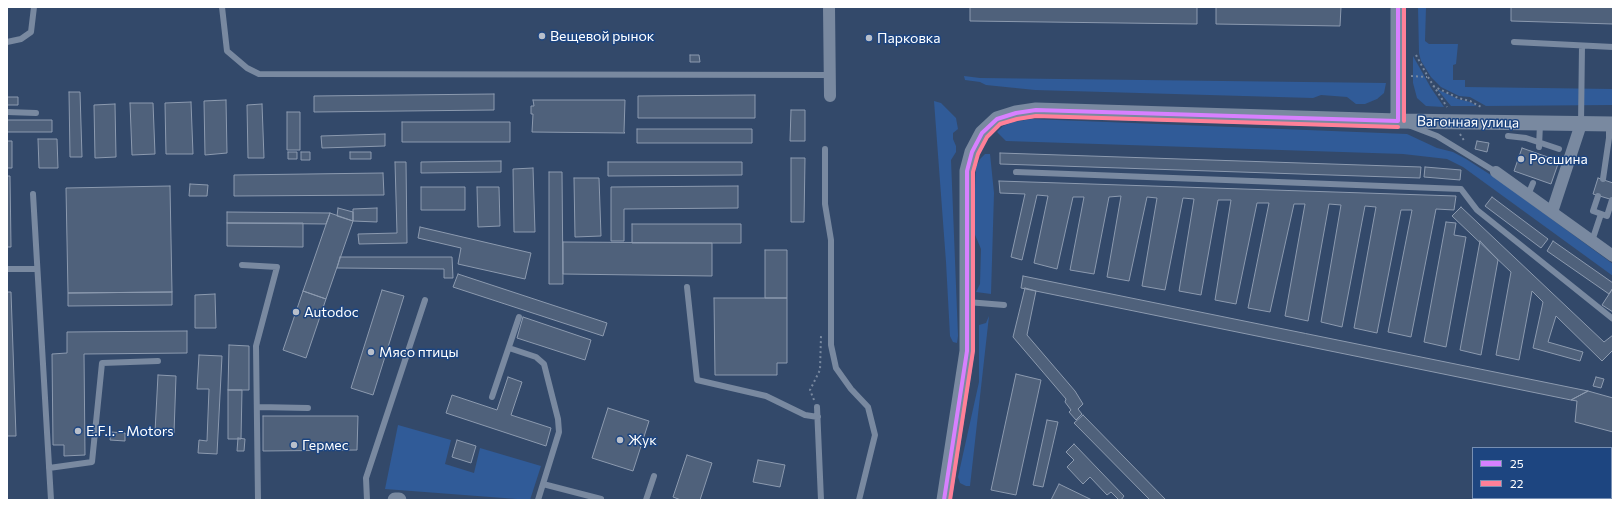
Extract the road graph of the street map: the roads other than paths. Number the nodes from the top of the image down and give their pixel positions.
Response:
1 (34, 7) edge
2 (222, 7) edge
3 (829, 7) edge
4 (1398, 7) edge
5 (7, 42) edge
6 (1514, 42) dead end
7 (1582, 46) junction
8 (1613, 47) edge
9 (830, 75) junction
10 (830, 96) dead end
11 (7, 112) edge
12 (36, 113) dead end
13 (1398, 121) junction
14 (1581, 121) junction
15 (1540, 124) junction
16 (1611, 124) edge
17 (1508, 136) dead end
18 (1539, 145) junction
19 (825, 149) dead end
20 (1559, 149) dead end
21 (1016, 172) dead end
22 (1496, 172) joint
23 (1603, 179) dead end
24 (1533, 183) dead end
25 (33, 194) dead end
26 (1528, 195) junction
27 (1598, 196) dead end
28 (1612, 200) edge
29 (1552, 212) junction
30 (1601, 214) junction
31 (1592, 240) junction
32 (1613, 256) edge
33 (242, 265) dead end
34 (7, 269) edge
35 (36, 269) junction
36 (687, 287) dead end
37 (425, 300) dead end
38 (967, 302) junction
39 (1004, 305) dead end
40 (518, 317) dead end
41 (1613, 319) edge
42 (509, 348) junction
43 (158, 361) dead end
44 (492, 397) dead end
45 (258, 407) junction
46 (817, 407) road end
47 (308, 408) dead end
48 (818, 417) junction
49 (49, 468) junction
50 (654, 476) dead end
51 (542, 484) junction
52 (601, 499) dead end
53 (51, 500) edge
54 (258, 500) edge
55 (367, 500) edge
56 (395, 500) edge
57 (399, 500) edge
58 (538, 500) edge
59 (646, 500) edge
60 (821, 500) edge
61 (859, 500) edge
62 (944, 500) edge

1 - 5 lane
2 - 9 lane
3 - 9 street
4 - 13 street
6 - 7 lane
7 - 8 lane
7 - 14 lane
9 - 10 street
11 - 12 lane
13 - 15 street, Вагонная улица
13 - 22 lane
13 - 38 street, Вагонная улица
14 - 15 street, Вагонная улица
14 - 16 street, Вагонная улица
14 - 29 street
15 - 18 lane
16 - 23 lane
17 - 18 lane
18 - 20 lane
19 - 61 lane
21 - 41 lane
22 - 26 street
24 - 26 lane
25 - 35 lane
26 - 29 street
27 - 30 lane
28 - 30 lane
29 - 31 street
30 - 31 lane
31 - 32 street
33 - 45 lane
34 - 35 lane
35 - 49 lane
36 - 48 lane
37 - 55 lane
38 - 39 lane
38 - 62 street, Вагонная улица
40 - 42 lane
42 - 44 lane
42 - 51 lane
43 - 49 lane
45 - 47 lane
45 - 54 lane
46 - 48 lane
48 - 60 lane
49 - 53 lane
50 - 59 lane
51 - 52 lane
51 - 58 lane
56 - 57 street

